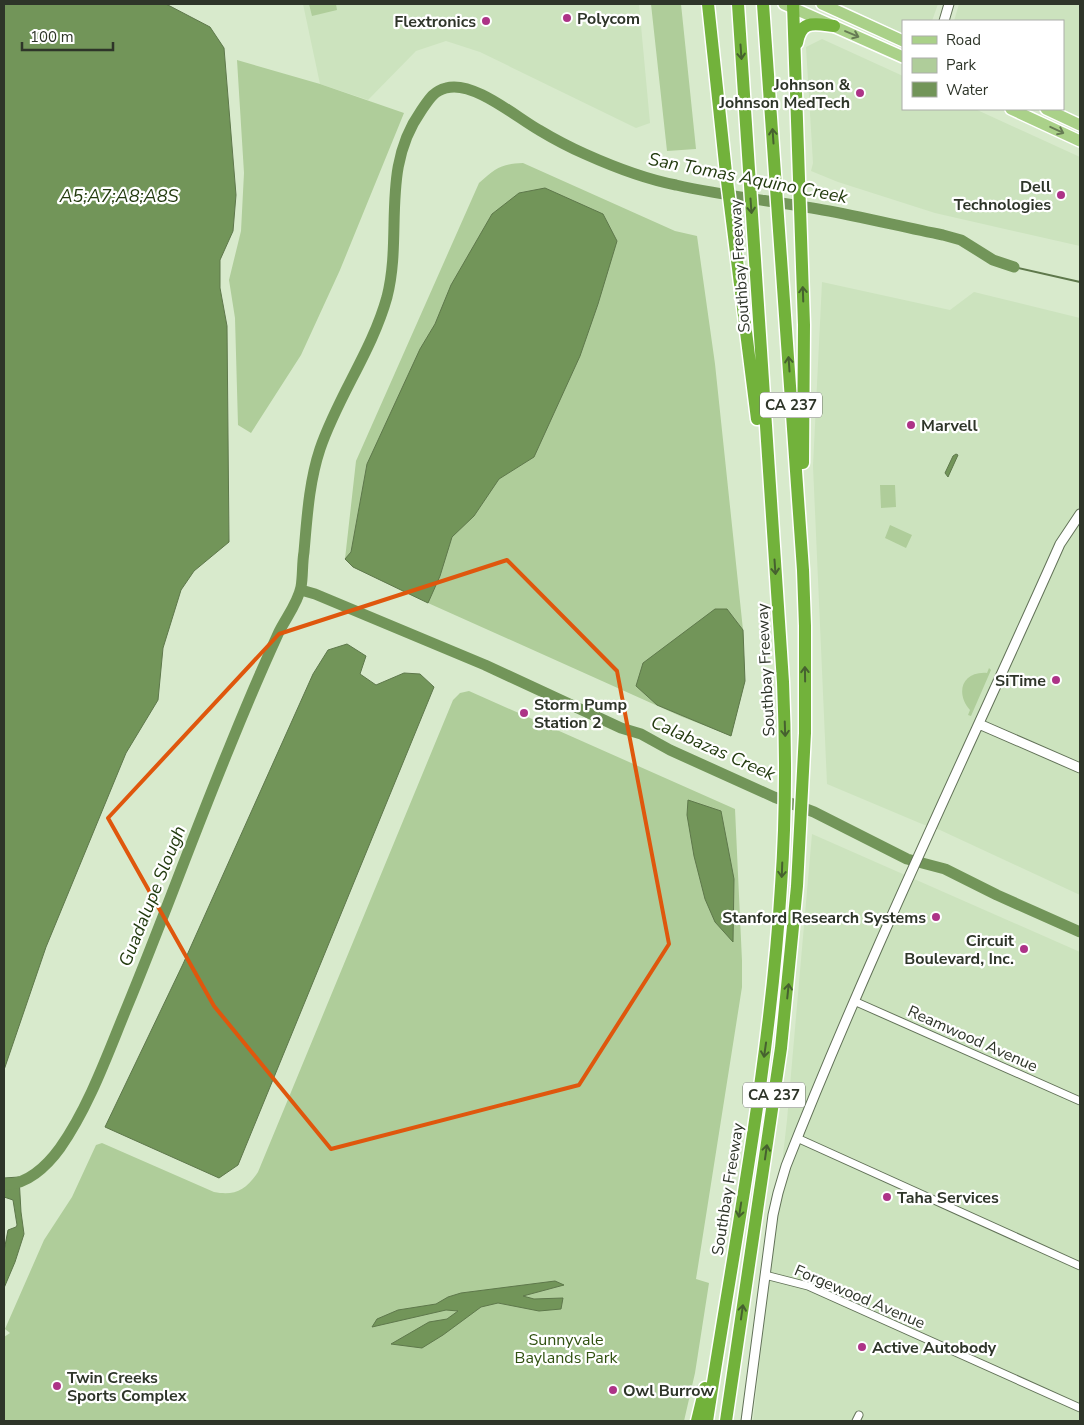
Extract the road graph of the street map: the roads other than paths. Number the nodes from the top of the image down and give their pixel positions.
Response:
1 (708, 4) edge
2 (738, 4) edge
3 (822, 4) edge
4 (949, 4) edge
5 (790, 5) edge
6 (763, 8) edge
7 (944, 20) edge
8 (834, 26) junction
9 (902, 41) edge
10 (795, 52) junction
11 (902, 57) edge
12 (1013, 110) edge
13 (1048, 110) edge
14 (1080, 125) edge
15 (1080, 141) edge
16 (772, 518) junction
17 (1078, 520) edge
18 (803, 570) junction
19 (979, 724) junction
20 (1080, 768) edge
21 (854, 1001) junction
22 (1080, 1101) edge
23 (797, 1138) junction
24 (1080, 1266) edge
25 (765, 1275) junction
26 (726, 1298) junction
27 (735, 1361) junction
28 (1080, 1408) edge
29 (749, 1420) edge
30 (697, 1421) edge
31 (707, 1421) edge
32 (726, 1421) edge
33 (731, 1421) edge

1 - 16 highway
2 -> 16 highway, Southbay Freeway / CA 237
3 - 9 main road
4 - 7 street
5 - 8 main road
5 - 10 highway
18 -> 6 highway, Southbay Freeway / CA 237
8 - 10 highway
8 -> 11 main road
18 -> 10 highway
12 -> 15 main road
13 - 14 main road
16 -> 26 highway, Southbay Freeway / CA 237
17 - 19 street
27 -> 18 highway, Southbay Freeway / CA 237
19 - 20 street
19 - 21 street
21 - 22 street, Reamwood Avenue
21 - 23 street
23 - 24 street
23 - 25 street
25 - 28 street, Forgewood Avenue
25 - 29 street
26 - 30 highway
26 - 31 highway, Southbay Freeway / CA 237
27 - 32 highway, Southbay Freeway / CA 237
27 - 33 highway

